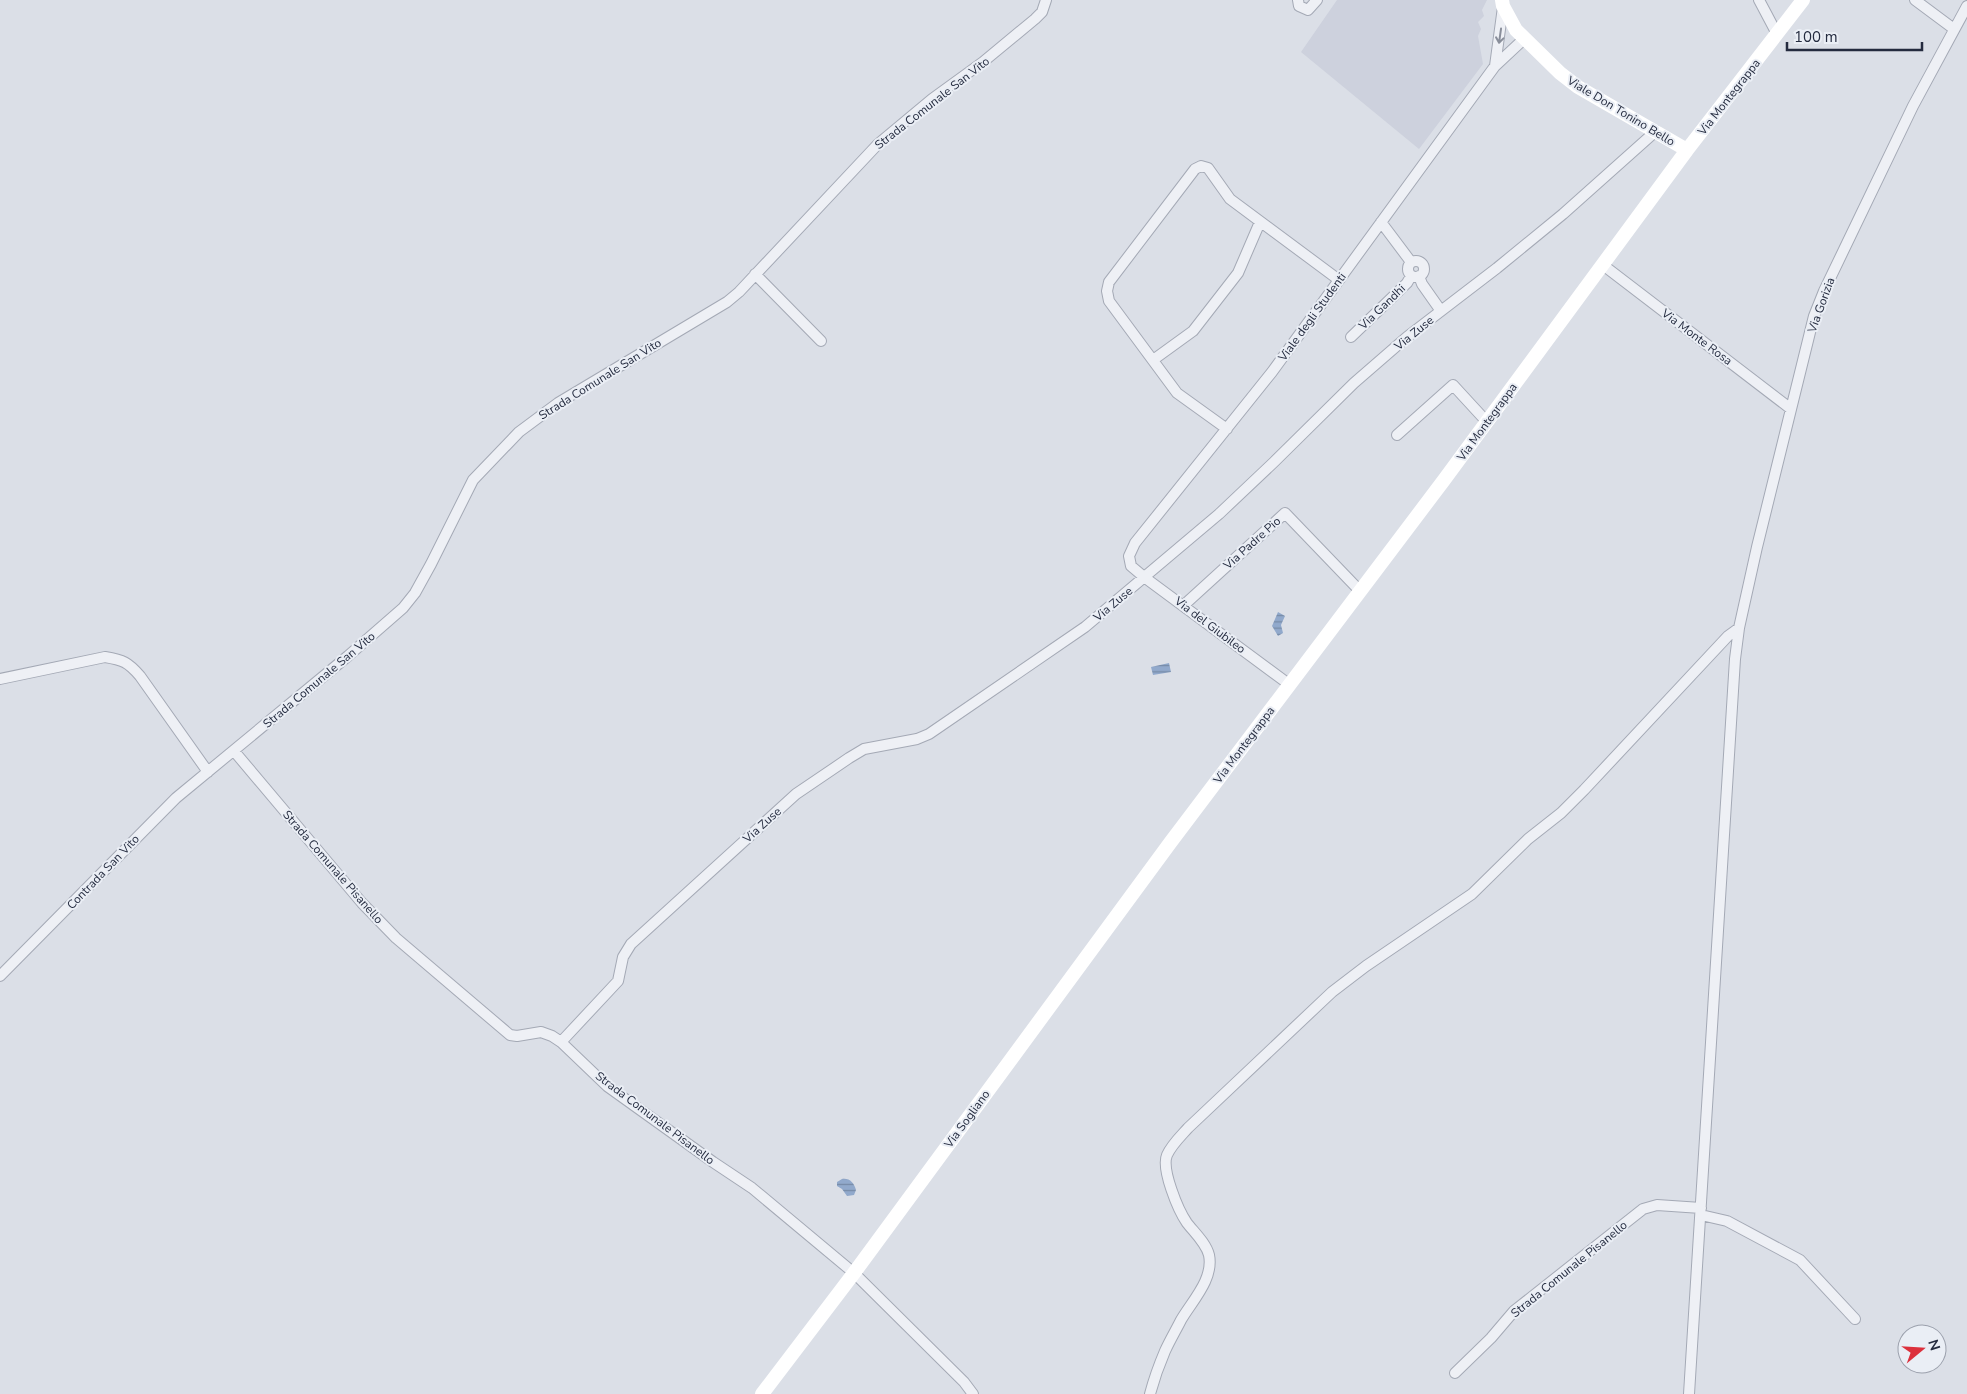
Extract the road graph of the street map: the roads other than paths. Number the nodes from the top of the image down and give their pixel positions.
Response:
1 (1046, 0) edge
2 (1298, 0) edge
3 (1317, 0) edge
4 (1759, 0) edge
5 (1803, 0) edge
6 (1915, 0) edge
7 (1503, 3) edge
8 (1967, 6) edge
9 (1954, 29) junction
10 (1777, 34) junction
11 (1525, 38) junction
12 (1495, 66) junction
13 (1656, 131) junction
14 (1687, 150) junction
15 (1260, 222) junction
16 (1381, 222) junction
17 (1603, 265) junction
18 (755, 274) junction
19 (1415, 276) junction
20 (1339, 280) junction
21 (1441, 311) junction
22 (1351, 337) dead end
23 (821, 341) dead end
24 (1153, 360) junction
25 (1792, 408) junction
26 (1487, 422) junction
27 (1227, 429) junction
28 (1397, 435) dead end
29 (1131, 566) joint
30 (1144, 577) junction
31 (1360, 591) junction
32 (1184, 605) junction
33 (1739, 628) junction
34 (0, 679) edge
35 (1290, 685) junction
36 (234, 751) junction
37 (208, 772) junction
38 (1170, 843) joint
39 (0, 976) edge
40 (561, 1042) junction
41 (1701, 1212) junction
42 (854, 1273) junction
43 (1855, 1319) dead end
44 (1455, 1373) dead end
45 (762, 1394) edge
46 (973, 1394) edge
47 (1150, 1394) edge
48 (1689, 1394) edge

1 - 18 street, Strada Comunale San Vito
2 - 3 street
4 - 10 street
5 - 10 main road, Via Montegrappa
6 - 9 street
7 - 11 main road, Viale Don Tonino Bello
7 -> 12 street
8 - 9 street, Via Gorizia
9 - 25 street, Via Gorizia
10 - 14 main road, Via Montegrappa
11 - 12 street, Viale degli Studenti
11 - 13 main road, Viale Don Tonino Bello
12 - 16 street, Viale degli Studenti
13 - 14 main road, Viale Don Tonino Bello
13 - 21 street, Via Zuse
14 - 17 main road, Via Montegrappa
15 - 20 street
15 - 24 street
15 - 24 street
16 - 19 street
16 - 20 street, Viale degli Studenti
17 - 25 street, Via Monte Rosa
17 - 26 main road, Via Montegrappa
18 - 23 street
18 - 36 street, Strada Comunale San Vito
19 - 21 street
19 - 22 street, Via Gandhi
20 - 27 street, Viale degli Studenti
21 - 30 street, Via Zuse
24 - 27 street
25 - 33 street, Via Gorizia
26 - 28 street
26 - 31 main road, Via Montegrappa
27 - 29 street, Viale degli Studenti
29 - 30 street, Via del Giubileo
30 - 32 street, Via del Giubileo
30 - 40 street, Via Zuse
31 - 32 street, Via Padre Pio
31 - 35 main road, Via Montegrappa
32 - 35 street, Via del Giubileo
33 - 41 street, Via Gorizia
33 - 47 street
34 - 37 street
35 - 38 main road, Via Montegrappa
36 - 37 street, Strada Comunale San Vito
36 - 40 street, Strada Comunale Pisanello
37 - 39 street, Contrada San Vito
38 - 42 main road, Via Sogliano
40 - 42 street, Strada Comunale Pisanello
41 - 43 street, Strada Comunale Pisanello
41 - 44 street, Strada Comunale Pisanello
41 - 48 street, Via Gorizia
42 - 45 main road, Via Sogliano
42 - 46 street, Strada Comunale Pisanello

